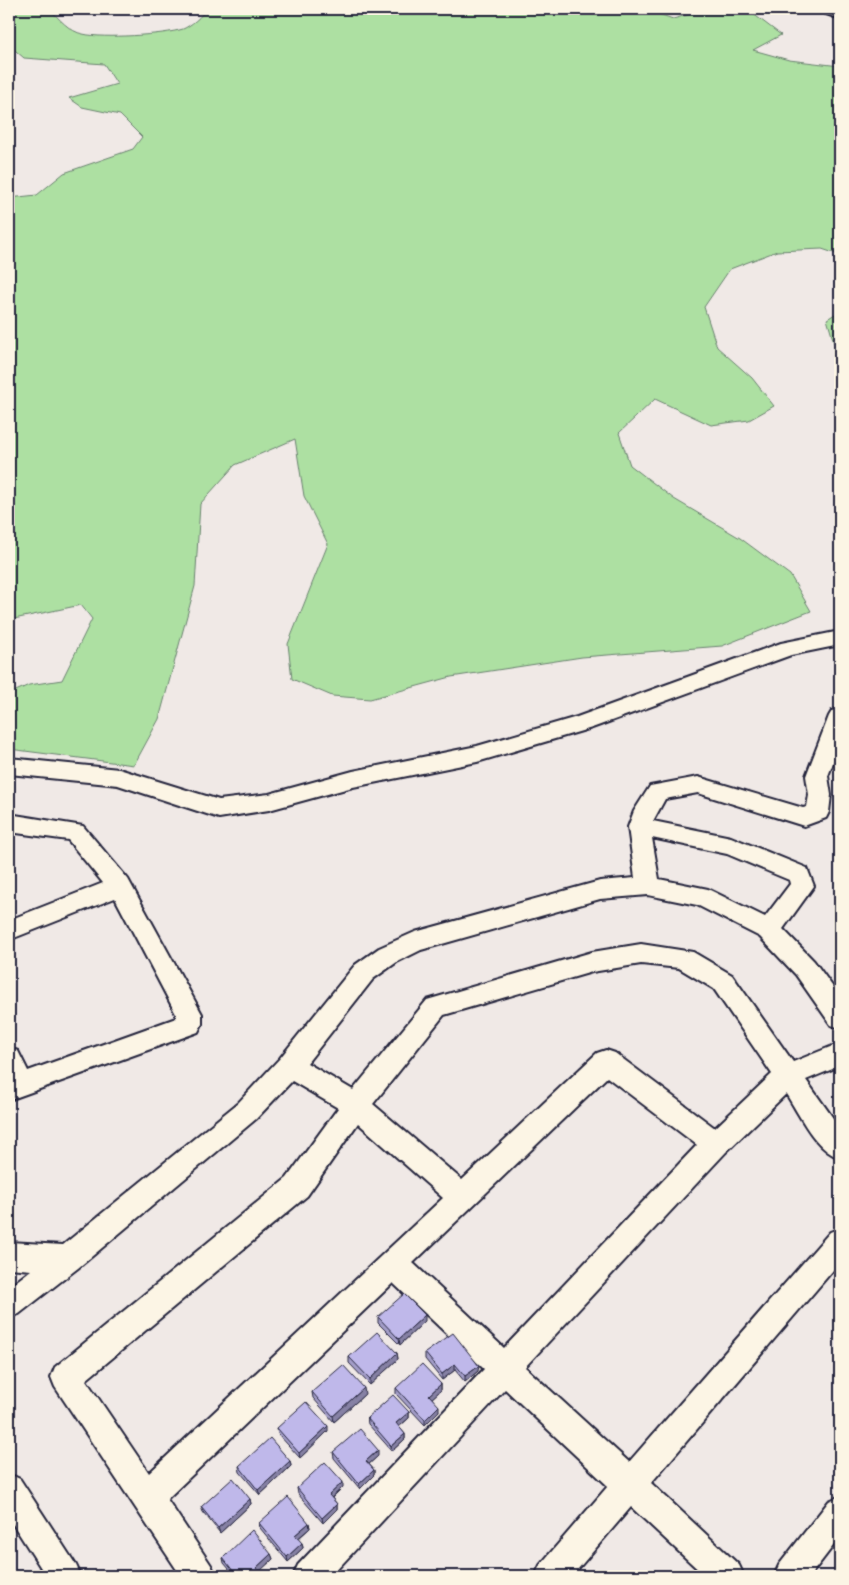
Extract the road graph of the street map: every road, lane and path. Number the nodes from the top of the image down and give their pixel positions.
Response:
1 (825, 9) edge
2 (840, 15) edge
3 (840, 638) edge
4 (840, 716) edge
5 (9, 766) edge
6 (9, 823) edge
7 (640, 827) junction
8 (120, 886) junction
9 (648, 886) junction
10 (9, 930) edge
11 (769, 930) junction
12 (840, 1017) edge
13 (840, 1054) edge
14 (9, 1059) edge
15 (289, 1066) junction
16 (787, 1076) junction
17 (15, 1087) edge
18 (356, 1105) junction
19 (716, 1144) junction
20 (840, 1146) edge
21 (462, 1197) junction
22 (840, 1241) edge
23 (9, 1255) edge
24 (68, 1259) junction
25 (393, 1264) junction
26 (9, 1304) edge
27 (504, 1368) junction
28 (630, 1486) junction
29 (9, 1490) edge
30 (146, 1498) junction
31 (840, 1512) edge
32 (65, 1576) edge
33 (200, 1576) edge
34 (309, 1576) edge
35 (551, 1576) edge
36 (728, 1576) edge
37 (790, 1576) edge

1 - 2 street
3 - 5 street
4 - 7 street
6 - 8 street
7 - 9 street
7 - 11 street
8 - 10 street
8 - 17 street
9 - 11 street
9 - 15 street
11 - 12 street
13 - 16 street
14 - 17 street
15 - 18 street
15 - 24 street
16 - 18 street
16 - 19 street
16 - 20 street
18 - 21 street
18 - 30 street
19 - 21 street
19 - 27 street
21 - 25 street
22 - 28 street
23 - 24 street
24 - 26 street
25 - 27 street
25 - 30 street
27 - 28 street
27 - 34 street
28 - 35 street
28 - 36 street
29 - 32 street
30 - 33 street
31 - 37 street

